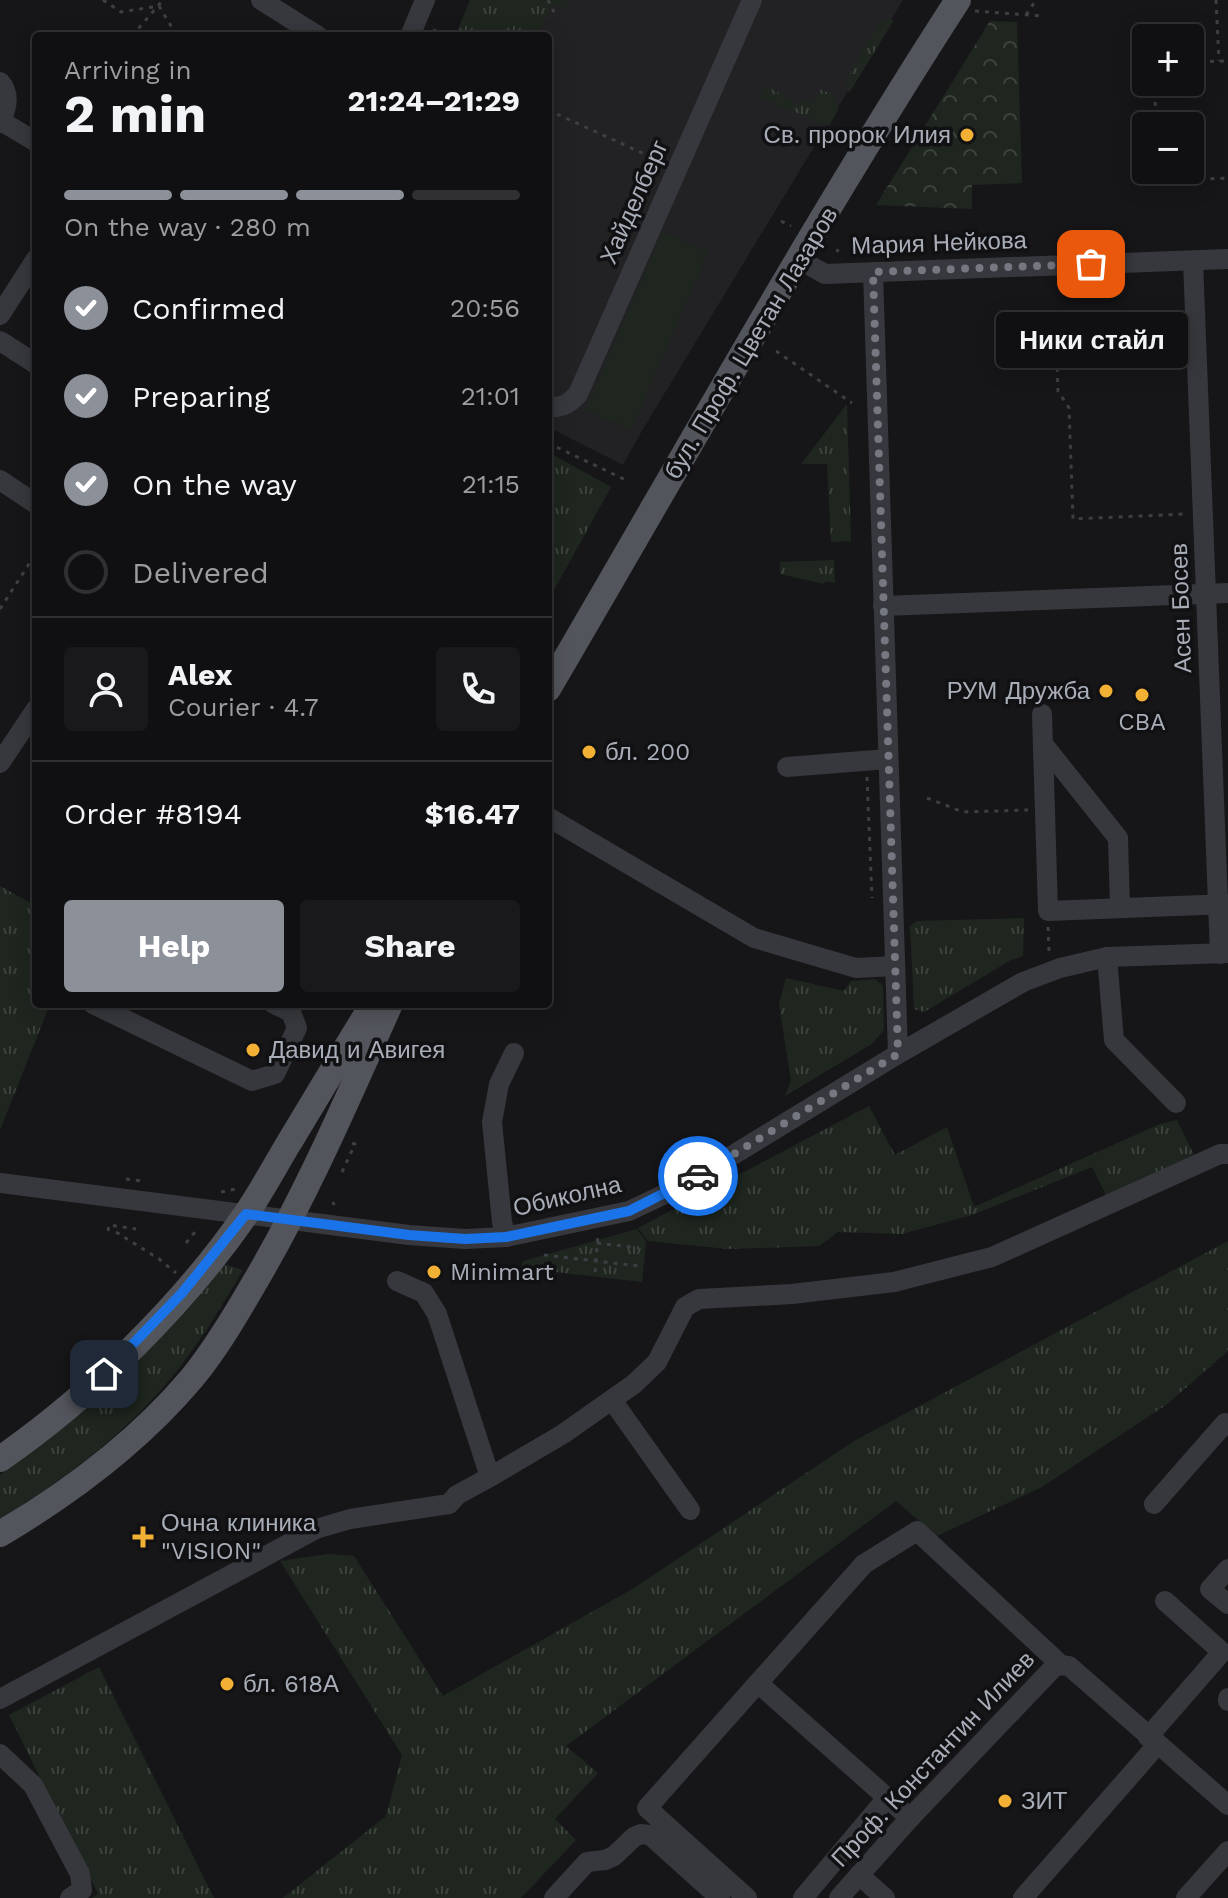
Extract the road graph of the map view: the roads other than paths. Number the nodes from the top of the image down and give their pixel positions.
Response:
1 (261, 0) edge
2 (425, 0) edge
3 (752, 0) edge
4 (955, 4) edge
5 (312, 32) edge
6 (419, 32) edge
7 (0, 82) edge
8 (1, 122) edge
9 (32, 140) edge
10 (1228, 259) edge
11 (800, 260) junction
12 (1193, 261) junction
13 (32, 265) edge
14 (873, 272) junction
15 (0, 315) edge
16 (0, 341) edge
17 (32, 361) edge
18 (552, 412) edge
19 (0, 480) edge
20 (32, 501) edge
21 (1228, 593) edge
22 (1206, 594) junction
23 (883, 606) junction
24 (552, 682) edge
25 (1042, 714) dead end
26 (32, 715) edge
27 (1043, 744) junction
28 (888, 759) junction
29 (0, 763) edge
30 (787, 767) dead end
31 (552, 819) edge
32 (1223, 904) edge
33 (1120, 908) junction
34 (1224, 954) edge
35 (1107, 957) junction
36 (895, 966) junction
37 (101, 1008) edge
38 (282, 1008) edge
39 (371, 1008) edge
40 (388, 1008) edge
41 (514, 1053) dead end
42 (898, 1054) junction
43 (1176, 1103) dead end
44 (1228, 1154) edge
45 (0, 1183) edge
46 (246, 1214) junction
47 (292, 1220) junction
48 (506, 1237) junction
49 (397, 1281) dead end
50 (612, 1400) junction
51 (1228, 1426) edge
52 (0, 1459) edge
53 (490, 1477) junction
54 (1154, 1504) dead end
55 (690, 1510) dead end
56 (0, 1534) edge
57 (1228, 1569) edge
58 (1165, 1601) dead end
59 (1228, 1604) edge
60 (1064, 1665) junction
61 (758, 1683) junction
62 (0, 1699) edge
63 (1152, 1741) junction
64 (0, 1754) edge
65 (887, 1798) junction
66 (1228, 1805) edge
67 (910, 1818) junction
68 (1228, 1851) edge
69 (859, 1875) junction
70 (1035, 1894) edge
71 (70, 1898) edge
72 (554, 1898) edge
73 (720, 1898) edge
74 (747, 1898) edge
75 (803, 1898) edge
76 (839, 1898) edge
77 (885, 1898) edge
78 (1186, 1898) edge

1 - 5 street
2 - 6 street
3 - 18 street, Хайделберг
4 - 11 main road, бул. Проф. Цветан Лазаров
7 - 8 street
8 - 9 street
10 - 12 street, Мария Нейкова
11 - 14 street, Мария Нейкова
11 - 24 main road, бул. Проф. Цветан Лазаров
12 - 14 street, Мария Нейкова
12 - 22 street, Асен Босев
13 - 15 street
14 - 23 street
16 - 17 street
19 - 20 street
21 - 22 street
22 - 23 street
22 - 32 street, Асен Босев
23 - 28 street
25 - 27 street
26 - 29 street
27 - 33 street
27 - 33 street
28 - 30 street
28 - 36 street
31 - 36 street
32 - 33 street
32 - 34 street, Асен Босев
34 - 35 street, Обиколна
35 - 42 street, Обиколна
35 - 43 street
36 - 42 street
37 - 38 street
39 - 46 main road
40 - 47 main road
41 - 48 street
42 - 48 street, Обиколна
44 - 50 street
45 - 46 street, Обиколна
46 - 47 street, Обиколна
46 - 52 main road
47 - 48 street, Обиколна
47 - 56 main road
49 - 53 street
50 - 53 street
50 - 55 street
51 - 54 street
53 - 62 street
57 - 59 street
58 - 63 street
60 - 61 street
60 - 63 street
60 - 67 street, Проф. Константин Илиев
61 - 65 street
61 - 74 street
63 - 66 street
63 - 70 street
64 - 71 street
65 - 67 street
65 - 75 street
67 - 69 street, Проф. Константин Илиев
68 - 78 street
69 - 76 street, Проф. Константин Илиев
69 - 77 street
72 - 73 street

